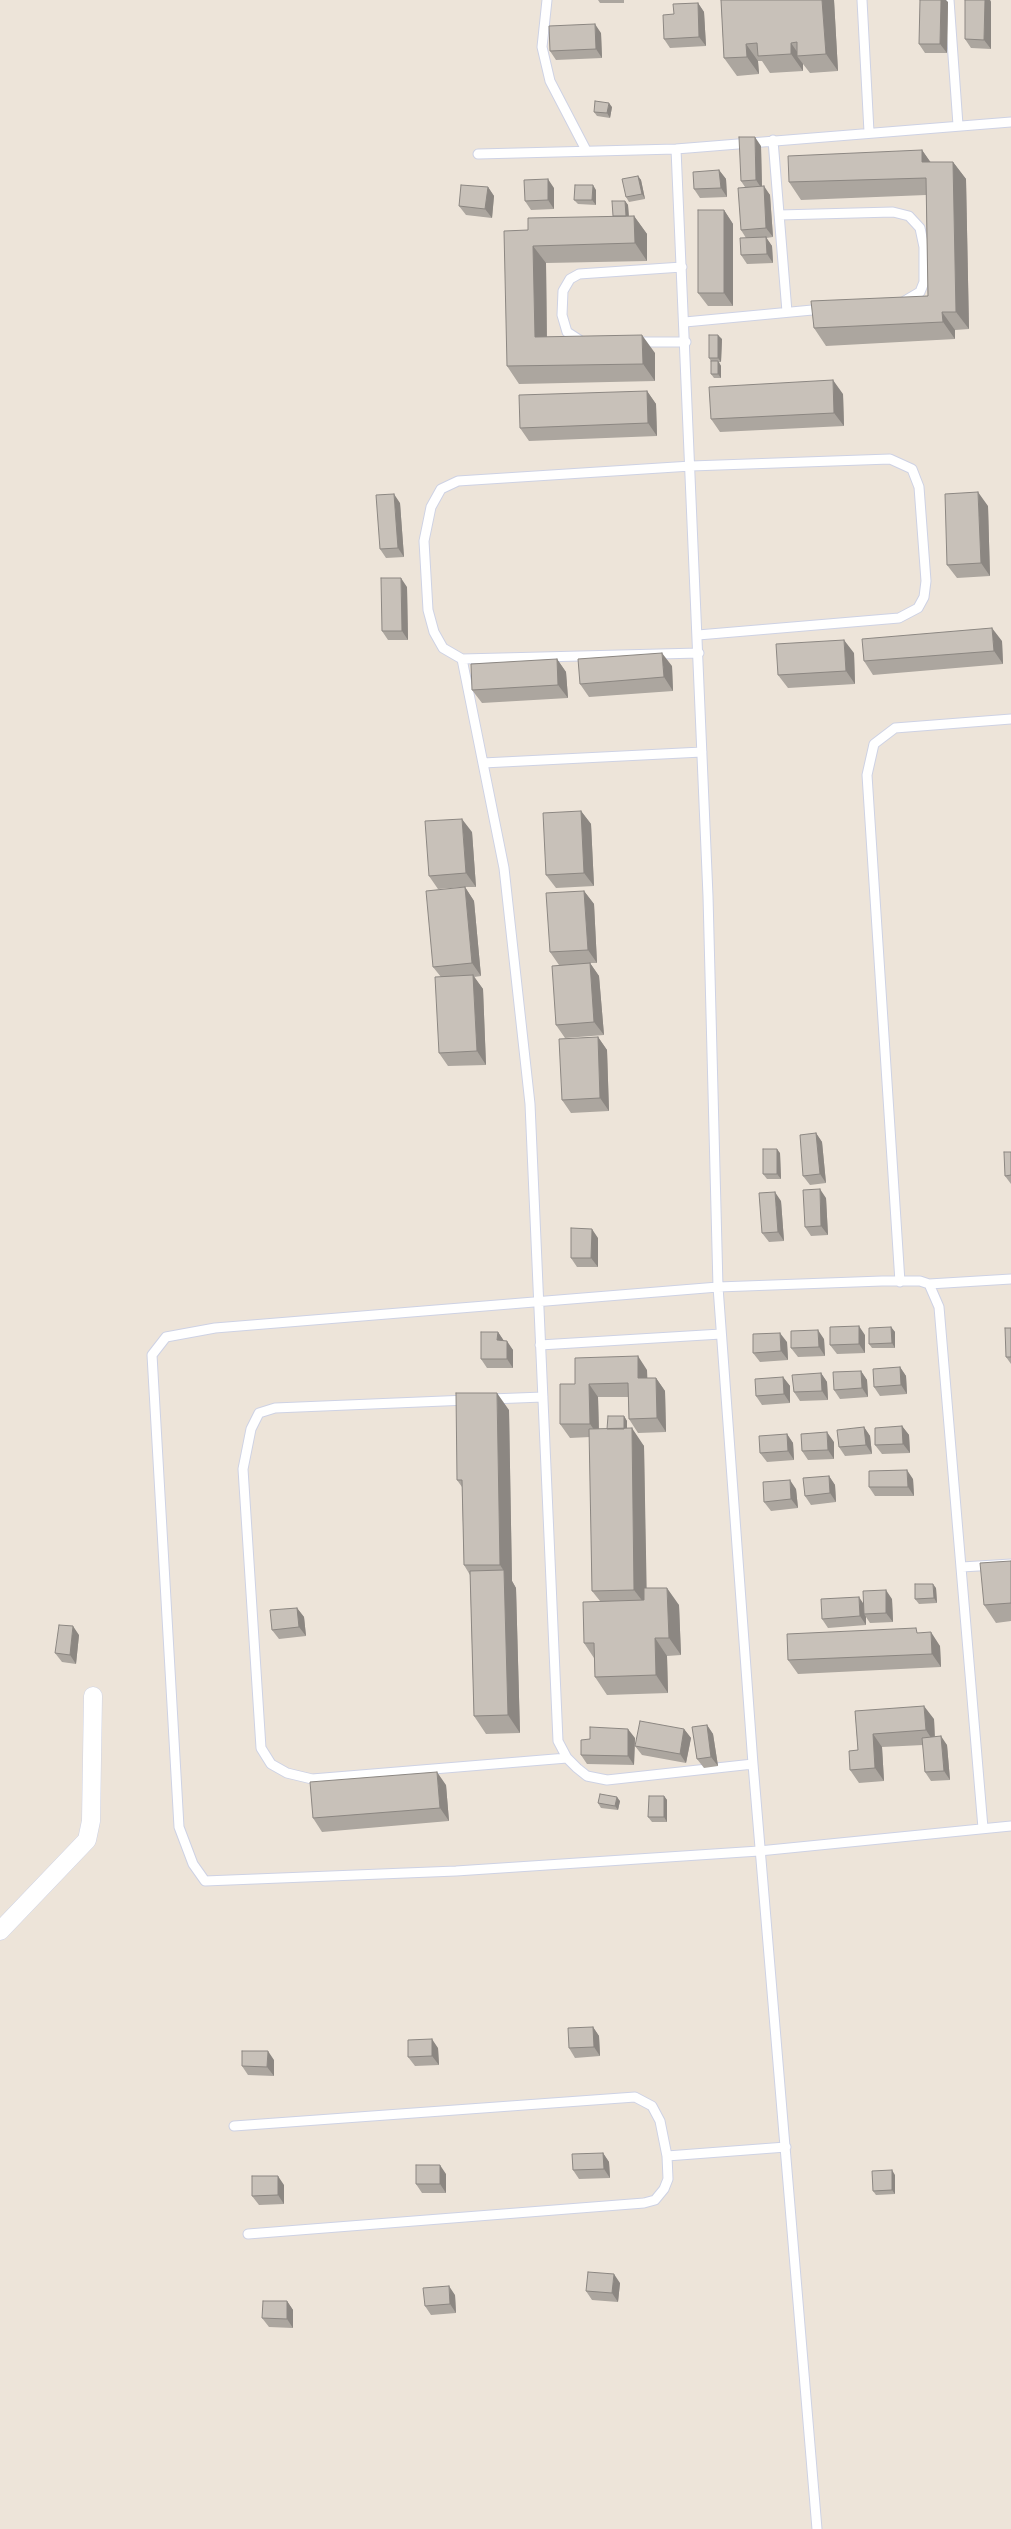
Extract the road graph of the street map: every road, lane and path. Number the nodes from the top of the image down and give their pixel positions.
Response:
1 (547, 0) edge
2 (862, 0) edge
3 (949, 0) edge
4 (1011, 122) edge
5 (958, 125) junction
6 (869, 132) junction
7 (773, 140) junction
8 (676, 149) junction
9 (586, 150) junction
10 (478, 154) dead end
11 (778, 215) junction
12 (682, 267) junction
13 (895, 303) edge
14 (836, 308) edge
15 (787, 312) junction
16 (685, 322) junction
17 (631, 342) edge
18 (686, 342) junction
19 (594, 343) edge
20 (691, 466) junction
21 (698, 636) junction
22 (699, 653) junction
23 (462, 660) junction
24 (1011, 719) edge
25 (702, 752) junction
26 (483, 763) junction
27 (1011, 1279) edge
28 (900, 1282) junction
29 (929, 1284) junction
30 (718, 1287) junction
31 (539, 1301) junction
32 (721, 1334) junction
33 (540, 1345) junction
34 (543, 1397) junction
35 (483, 1399) edge
36 (473, 1400) edge
37 (1011, 1564) edge
38 (962, 1567) junction
39 (93, 1696) dead end
40 (567, 1758) junction
41 (753, 1764) junction
42 (1011, 1826) edge
43 (982, 1828) junction
44 (760, 1851) junction
45 (0, 1931) edge
46 (234, 2126) dead end
47 (786, 2147) junction
48 (667, 2156) junction
49 (248, 2234) dead end
50 (817, 2529) edge

1 - 9 lane
2 - 6 lane
3 - 5 lane
4 - 5 lane
5 - 6 lane
6 - 7 lane
7 - 8 lane
7 - 11 lane
8 - 9 lane
8 - 12 lane
9 - 10 lane
11 - 13 lane
11 - 15 lane
12 - 16 lane
12 - 19 lane
14 - 15 lane
15 - 16 lane
16 - 18 lane
17 - 18 lane
18 - 20 lane
20 - 21 lane
20 - 21 lane
20 - 23 lane
21 - 22 lane
22 - 23 lane
22 - 25 lane
23 - 26 lane
24 - 28 lane
25 - 26 lane
25 - 30 lane
26 - 31 lane
27 - 29 lane
28 - 29 lane
28 - 30 lane
29 - 38 lane
30 - 31 lane
30 - 32 lane
31 - 33 lane
31 - 44 lane
32 - 33 lane
32 - 41 lane
33 - 34 lane
34 - 35 lane
34 - 40 lane
36 - 40 lane
37 - 38 lane
38 - 43 lane
39 - 45 street
40 - 41 lane
41 - 44 lane
42 - 43 lane
43 - 44 lane
44 - 47 lane
46 - 48 lane
47 - 48 lane
47 - 50 lane
48 - 49 lane

